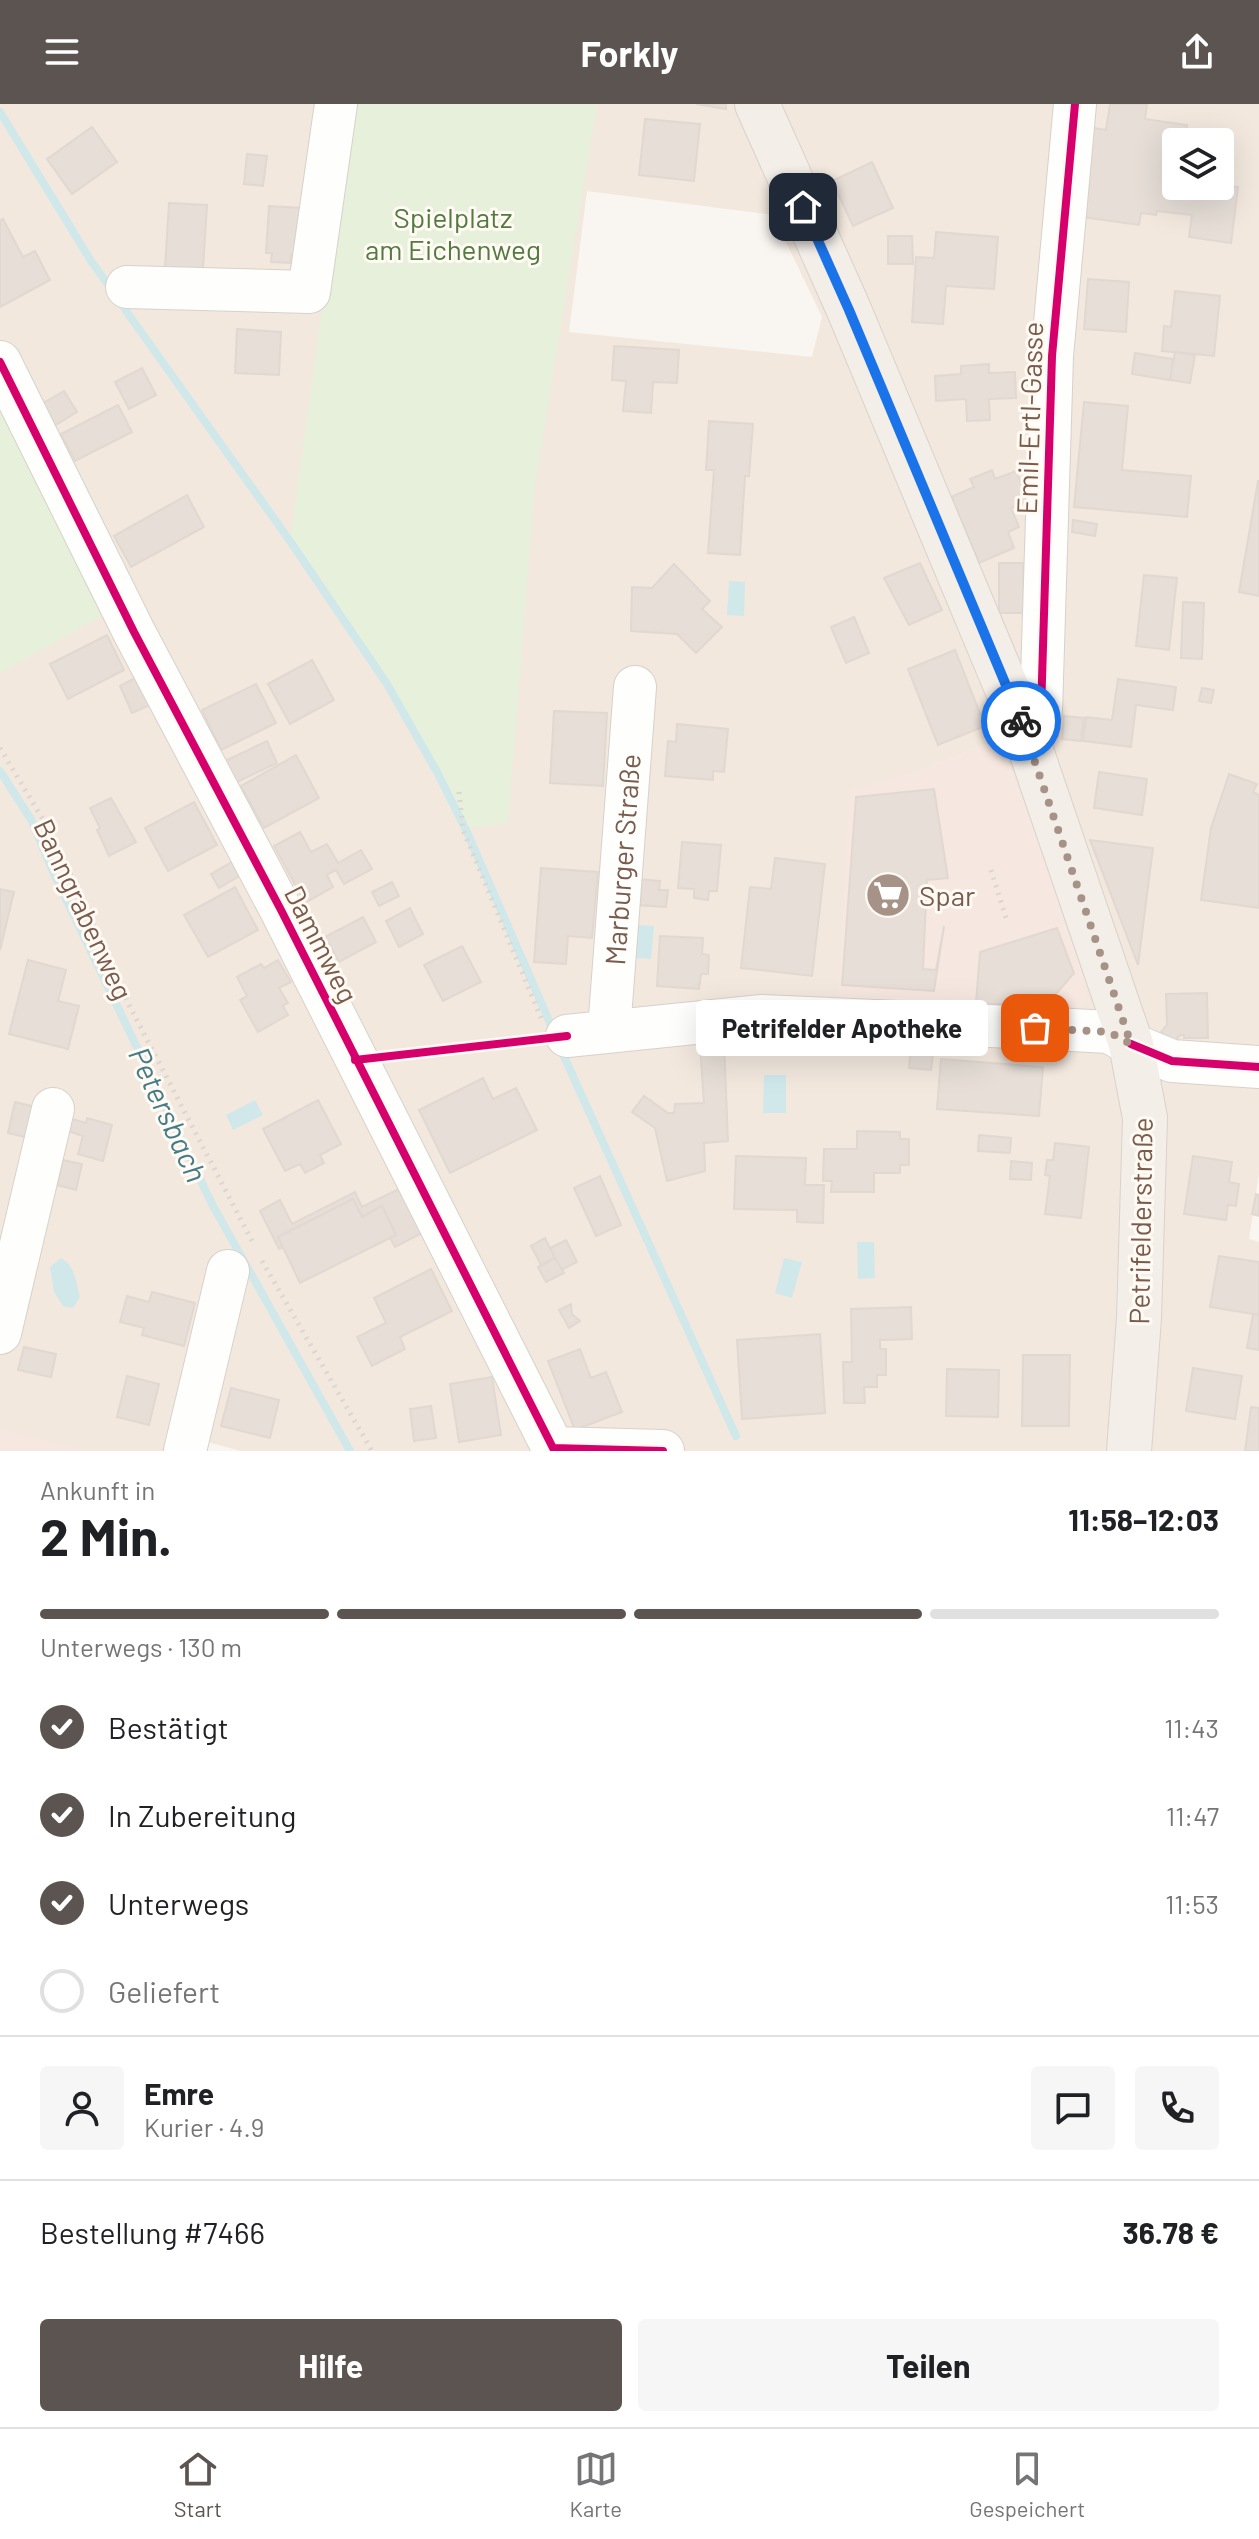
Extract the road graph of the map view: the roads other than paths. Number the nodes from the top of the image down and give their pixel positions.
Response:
1 (336, 104) edge
2 (757, 104) edge
3 (1075, 104) edge
4 (127, 287) dead end
5 (0, 362) edge
6 (635, 687) dead end
7 (1023, 727) junction
8 (609, 1031) junction
9 (557, 1037) road end
10 (1131, 1044) junction
11 (1259, 1067) edge
12 (53, 1109) dead end
13 (228, 1271) dead end
14 (0, 1333) edge
15 (185, 1451) edge
16 (663, 1451) edge
17 (1129, 1451) edge

1 - 4 street
2 - 7 main road, Petrifelderstraße
3 - 7 street, Emil-Ertl-Gasse
5 - 16 street, Dammweg
6 - 8 street, Marburger Straße
7 - 10 main road, Petrifelderstraße
8 - 9 street
8 - 10 street
10 - 11 street
10 - 17 main road, Petrifelderstraße
12 - 14 street
13 - 15 street

